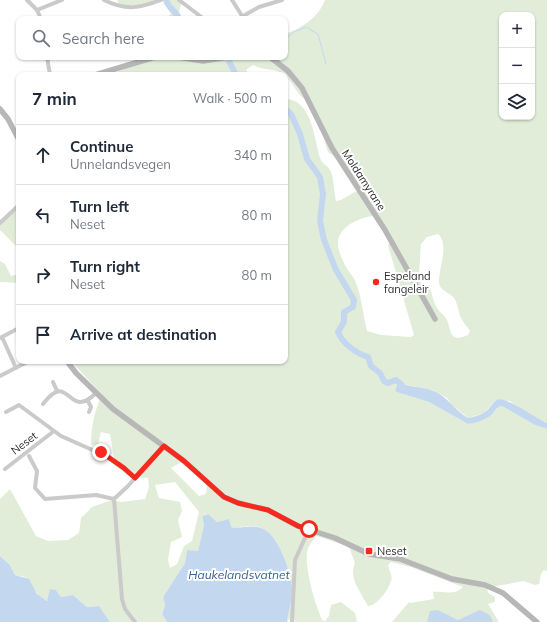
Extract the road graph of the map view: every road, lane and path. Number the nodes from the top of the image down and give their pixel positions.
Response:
1 (27, 0) edge
2 (62, 0) edge
3 (104, 0) edge
4 (161, 0) edge
5 (181, 0) edge
6 (232, 0) edge
7 (282, 0) edge
8 (51, 2) edge
9 (37, 10) junction
10 (40, 16) edge
11 (200, 16) edge
12 (242, 16) edge
13 (246, 16) edge
14 (48, 60) edge
15 (145, 60) edge
16 (197, 60) edge
17 (209, 60) edge
18 (274, 60) edge
19 (50, 72) edge
20 (105, 72) edge
21 (0, 109) edge
22 (16, 134) edge
23 (16, 208) edge
24 (0, 223) edge
25 (435, 319) dead end
26 (16, 330) edge
27 (1, 338) edge
28 (23, 364) edge
29 (70, 364) edge
30 (16, 368) junction
31 (0, 376) edge
32 (53, 382) dead end
33 (57, 391) junction
34 (96, 393) junction
35 (88, 401) junction
36 (43, 404) dead end
37 (6, 412) dead end
38 (89, 412) dead end
39 (54, 431) junction
40 (164, 446) junction
41 (29, 456) dead end
42 (5, 469) dead end
43 (135, 478) junction
44 (114, 499) junction
45 (309, 529) junction
46 (135, 622) edge
47 (292, 622) edge
48 (537, 622) edge

1 - 9 street
2 - 8 street
3 - 4 street
5 - 11 street
6 - 12 street
7 - 13 street
8 - 9 street
9 - 10 street
14 - 19 street
15 - 20 main road
16 - 17 main road
18 - 25 main road, Moldamyrane
21 - 22 main road
23 - 24 street
26 - 27 street
27 - 30 street
28 - 30 street
29 - 34 main road
30 - 31 street
32 - 33 street
33 - 35 street
33 - 36 street
34 - 35 street
34 - 40 main road
35 - 38 street
37 - 39 street, Neset
39 - 42 street, Neset
39 - 43 street, Neset
40 - 43 street
40 - 45 main road
41 - 44 street, Neset
43 - 44 street
44 - 46 street
45 - 47 street
45 - 48 main road

